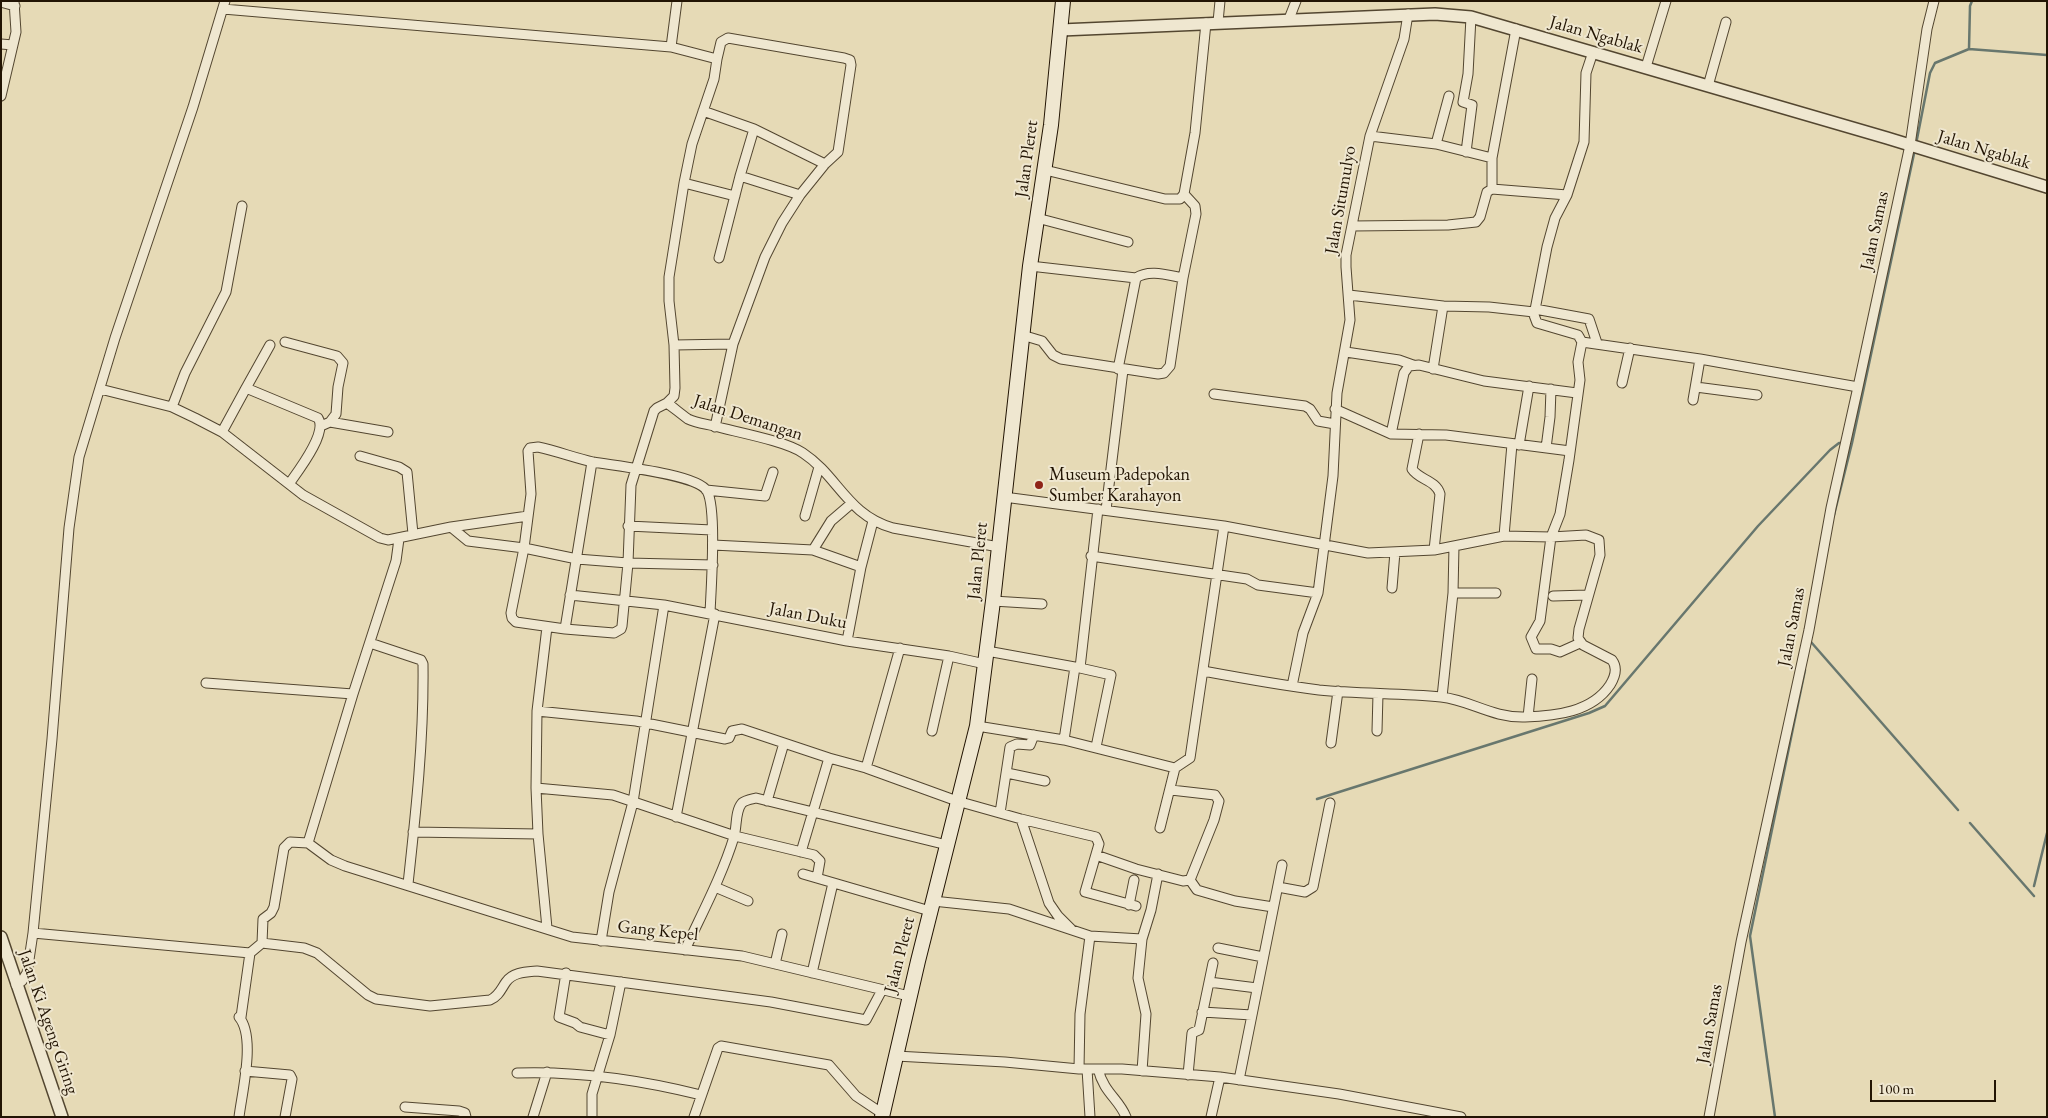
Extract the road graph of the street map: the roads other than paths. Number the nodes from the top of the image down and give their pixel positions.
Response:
1 (677, 1) edge
2 (1063, 1) edge
3 (1220, 1) edge
4 (1296, 1) edge
5 (1666, 1) edge
6 (1934, 1) edge
7 (1, 2) edge
8 (14, 3) edge
9 (225, 5) edge
10 (1408, 14) junction
11 (1471, 17) junction
12 (1289, 19) junction
13 (1726, 22) dead end
14 (1212, 23) junction
15 (1516, 29) junction
16 (1061, 30) junction
17 (1, 44) edge
18 (14, 45) junction
19 (672, 47) junction
20 (1593, 52) junction
21 (717, 60) junction
22 (1646, 68) junction
23 (1708, 86) junction
24 (1, 96) edge
25 (1449, 96) dead end
26 (703, 111) junction
27 (754, 129) junction
28 (1370, 136) junction
29 (1436, 144) junction
30 (1915, 147) junction
31 (1466, 152) junction
32 (1492, 158) junction
33 (825, 164) junction
34 (1044, 170) junction
35 (740, 176) junction
36 (684, 183) junction
37 (2047, 187) edge
38 (1492, 189) junction
39 (1184, 194) junction
40 (1566, 195) junction
41 (735, 196) junction
42 (800, 196) junction
43 (242, 206) dead end
44 (1037, 218) junction
45 (1352, 226) junction
46 (1128, 242) dead end
47 (719, 258) dead end
48 (1030, 266) junction
49 (1136, 278) junction
50 (1183, 278) junction
51 (1349, 295) junction
52 (1443, 306) junction
53 (1534, 311) junction
54 (1022, 335) junction
55 (285, 342) dead end
56 (1582, 342) junction
57 (1597, 343) junction
58 (733, 344) junction
59 (270, 345) dead end
60 (674, 345) junction
61 (1630, 348) junction
62 (1346, 352) junction
63 (1700, 359) junction
64 (1413, 365) junction
65 (1120, 369) junction
66 (1434, 369) junction
67 (1622, 383) dead end
68 (1529, 386) junction
69 (1696, 387) junction
70 (246, 388) junction
71 (1858, 388) junction
72 (100, 389) junction
73 (1551, 389) junction
74 (1577, 392) junction
75 (1214, 394) dead end
76 (1757, 396) dead end
77 (1694, 400) dead end
78 (667, 403) junction
79 (172, 407) junction
80 (1335, 409) junction
81 (330, 422) junction
82 (1335, 424) junction
83 (321, 426) junction
84 (715, 427) junction
85 (222, 432) junction
86 (388, 432) dead end
87 (1391, 434) junction
88 (1419, 434) junction
89 (1516, 444) junction
90 (1546, 448) junction
91 (1570, 451) junction
92 (360, 456) dead end
93 (592, 462) junction
94 (819, 467) junction
95 (634, 469) junction
96 (772, 472) dead end
97 (289, 484) junction
98 (706, 490) junction
99 (1004, 497) junction
100 (852, 503) junction
101 (1102, 510) junction
102 (528, 516) junction
103 (805, 516) dead end
104 (873, 521) junction
105 (628, 526) junction
106 (1224, 526) junction
107 (451, 527) junction
108 (712, 530) junction
109 (413, 534) junction
110 (1504, 536) junction
111 (1551, 537) junction
112 (399, 539) junction
113 (713, 545) junction
114 (1325, 545) junction
115 (1454, 546) junction
116 (998, 547) junction
117 (524, 548) junction
118 (813, 550) junction
119 (1434, 550) junction
120 (1395, 552) junction
121 (1091, 556) junction
122 (577, 559) junction
123 (628, 563) junction
124 (713, 565) junction
125 (861, 567) junction
126 (1217, 575) junction
127 (1392, 588) dead end
128 (1318, 593) junction
129 (1453, 593) junction
130 (1496, 594) dead end
131 (570, 595) junction
132 (1588, 595) junction
133 (1553, 596) dead end
134 (625, 600) junction
135 (993, 601) junction
136 (664, 604) junction
137 (1042, 604) dead end
138 (713, 613) junction
139 (547, 627) junction
140 (565, 629) junction
141 (847, 641) junction
142 (370, 643) junction
143 (1580, 643) junction
144 (900, 648) junction
145 (950, 656) junction
146 (986, 658) junction
147 (1078, 667) junction
148 (1202, 672) junction
149 (1532, 679) dead end
150 (206, 683) dead end
151 (1292, 686) junction
152 (1338, 691) junction
153 (353, 694) junction
154 (1378, 694) junction
155 (1442, 697) junction
156 (537, 711) junction
157 (1528, 717) junction
158 (645, 723) junction
159 (977, 726) junction
160 (932, 731) dead end
161 (1377, 731) dead end
162 (692, 733) junction
163 (1034, 735) junction
164 (1064, 740) junction
165 (784, 743) junction
166 (1331, 743) dead end
167 (1096, 747) junction
168 (829, 758) junction
169 (866, 768) junction
170 (1175, 768) junction
171 (1007, 774) junction
172 (1045, 781) dead end
173 (536, 788) junction
174 (1171, 790) junction
175 (767, 801) junction
176 (957, 801) junction
177 (633, 802) junction
178 (1330, 803) dead end
179 (812, 812) junction
180 (1000, 813) junction
181 (676, 817) junction
182 (1021, 819) junction
183 (1160, 828) dead end
184 (413, 832) junction
185 (538, 834) junction
186 (735, 836) junction
187 (308, 843) junction
188 (946, 845) junction
189 (801, 852) junction
190 (1096, 855) junction
191 (1282, 865) dead end
192 (803, 874) dead end
193 (1158, 874) junction
194 (817, 878) junction
195 (1134, 880) dead end
196 (1190, 880) junction
197 (833, 883) junction
198 (408, 884) junction
199 (715, 887) junction
200 (1278, 887) junction
201 (748, 901) dead end
202 (931, 906) junction
203 (1274, 907) junction
204 (547, 928) junction
205 (1073, 931) junction
206 (33, 934) junction
207 (782, 934) dead end
208 (1090, 936) junction
209 (1, 937) edge
210 (1142, 939) junction
211 (601, 941) junction
212 (262, 943) junction
213 (1218, 948) dead end
214 (685, 950) junction
215 (250, 953) junction
216 (1263, 957) junction
217 (5, 959) edge
218 (1213, 963) dead end
219 (775, 964) junction
220 (566, 973) junction
221 (812, 973) junction
222 (622, 982) junction
223 (1209, 982) junction
224 (16, 985) junction
225 (1257, 988) junction
226 (882, 990) junction
227 (909, 996) junction
228 (1202, 1012) junction
229 (1252, 1015) junction
230 (610, 1035) junction
231 (896, 1056) junction
232 (1083, 1069) junction
233 (1098, 1069) junction
234 (245, 1071) junction
235 (1142, 1071) junction
236 (517, 1072) dead end
237 (547, 1072) junction
238 (596, 1075) junction
239 (1188, 1075) junction
240 (1220, 1077) junction
241 (1239, 1080) junction
242 (701, 1095) junction
243 (406, 1107) dead end
244 (882, 1115) edge
245 (62, 1117) edge
246 (239, 1117) edge
247 (286, 1117) edge
248 (466, 1117) edge
249 (533, 1117) edge
250 (592, 1117) edge
251 (694, 1117) edge
252 (1090, 1117) edge
253 (1126, 1117) edge
254 (1212, 1117) edge
255 (1461, 1117) edge
256 (1709, 1117) edge

1 - 19 street
2 - 16 main road, Jalan Pleret
3 - 14 street
4 - 12 street
5 - 22 street
6 - 30 street, Jalan Samas
7 - 8 street
8 - 18 street
9 - 19 street
9 - 72 street
10 - 11 street, Jalan Ngablak
10 - 12 street, Jalan Ngablak
10 - 28 street, Jalan Situmulyo
11 - 15 street, Jalan Ngablak
11 - 31 street
12 - 14 street, Jalan Ngablak
13 - 23 street
14 - 16 street, Jalan Ngablak
14 - 39 street
15 - 20 street, Jalan Ngablak
15 - 32 street
16 - 34 main road, Jalan Pleret
17 - 18 street
18 - 24 street
19 - 21 street
20 - 22 street, Jalan Ngablak
20 - 40 street
21 - 26 street, Jalan Demangan
21 - 33 street, Jalan Demangan
22 - 23 street, Jalan Ngablak
23 - 30 street, Jalan Ngablak
25 - 29 street
26 - 27 street
26 - 36 street, Jalan Demangan
27 - 33 street
27 - 35 street
28 - 29 street
28 - 45 street, Jalan Situmulyo
29 - 31 street
30 - 37 street, Jalan Ngablak
30 - 71 street, Jalan Samas
31 - 32 street
32 - 38 street
33 - 42 street
34 - 39 street
34 - 44 main road, Jalan Pleret
35 - 41 street
35 - 42 street
36 - 41 street
36 - 60 street, Jalan Demangan
38 - 40 street
38 - 45 street
39 - 50 street
40 - 53 street
41 - 47 street
42 - 58 street
43 - 79 street
44 - 46 street
44 - 48 main road, Jalan Pleret
45 - 51 street, Jalan Situmulyo
48 - 49 street
48 - 54 main road, Jalan Pleret
49 - 50 street
49 - 65 street
50 - 65 street
51 - 52 street
51 - 62 street, Jalan Situmulyo
52 - 53 street
52 - 66 street
53 - 56 street
53 - 57 street
54 - 65 street
54 - 99 main road, Jalan Pleret
55 - 81 street
56 - 57 street
56 - 74 street
57 - 61 street
58 - 60 street
58 - 84 street
59 - 70 street
60 - 78 street, Jalan Demangan
61 - 63 street
61 - 67 street
62 - 64 street
62 - 80 street, Jalan Situmulyo
63 - 69 street
63 - 71 street
64 - 66 street
64 - 87 street
65 - 101 street
66 - 68 street
68 - 73 street
68 - 89 street
69 - 76 street
69 - 77 street
70 - 83 street
70 - 85 street
71 - 256 street, Jalan Samas
72 - 79 street
72 - 206 street
73 - 74 street
73 - 90 street
74 - 91 street
75 - 82 street
78 - 84 street, Jalan Demangan
78 - 95 street
79 - 85 street
80 - 82 street, Jalan Situmulyo
80 - 87 street
81 - 83 street
81 - 86 street
82 - 114 street, Jalan Situmulyo
83 - 97 street
84 - 94 street, Jalan Demangan
85 - 97 street
87 - 88 street
88 - 89 street
88 - 119 street
89 - 90 street
89 - 110 street
90 - 91 street
91 - 111 street
92 - 109 street
93 - 95 street
93 - 102 street
93 - 122 street
94 - 100 street, Jalan Demangan
94 - 103 street
95 - 98 street
95 - 105 street
96 - 98 street
97 - 112 street
98 - 108 street
99 - 101 street
99 - 116 main road, Jalan Pleret
100 - 104 street, Jalan Demangan
100 - 118 street
101 - 106 street
101 - 121 street
102 - 107 street
102 - 117 street
104 - 116 street, Jalan Demangan
104 - 125 street
105 - 108 street
105 - 123 street
106 - 114 street
106 - 126 street
107 - 109 street
107 - 117 street
108 - 113 street
109 - 112 street
110 - 111 street
110 - 115 street
111 - 132 street
111 - 143 street
112 - 142 street
113 - 118 street
113 - 124 street
114 - 120 street
114 - 128 street, Jalan Situmulyo
115 - 119 street
115 - 129 street
116 - 135 main road, Jalan Pleret
117 - 122 street
117 - 139 street
118 - 125 street
119 - 120 street
120 - 127 street
121 - 126 street
121 - 147 street
122 - 123 street
122 - 131 street
123 - 124 street
123 - 134 street
124 - 138 street
125 - 141 street
126 - 128 street
126 - 148 street
128 - 151 street, Jalan Situmulyo
129 - 130 street
129 - 155 street
131 - 134 street, Jalan Duku
131 - 140 street
132 - 133 street
132 - 143 street
134 - 136 street, Jalan Duku
134 - 140 street
135 - 137 street
135 - 146 main road, Jalan Pleret
136 - 138 street, Jalan Duku
136 - 158 street
138 - 141 street, Jalan Duku
138 - 162 street
139 - 140 street
139 - 156 street
141 - 144 street, Jalan Duku
142 - 153 street
142 - 184 street
143 - 157 street
144 - 145 street, Jalan Duku
144 - 169 street
145 - 146 street, Jalan Duku
145 - 160 street
146 - 147 street, Jalan Duku
146 - 159 main road, Jalan Pleret
147 - 164 street
147 - 167 street, Jalan Duku
148 - 151 street
148 - 170 street
149 - 157 street
150 - 153 street
151 - 152 street
152 - 154 street
152 - 166 street
153 - 187 street
154 - 155 street
154 - 161 street
155 - 157 street
156 - 158 street
156 - 173 street
158 - 162 street
158 - 177 street
159 - 163 street
159 - 176 main road, Jalan Pleret
162 - 165 street
162 - 181 street
163 - 164 street
163 - 171 street
164 - 167 street
165 - 168 street
165 - 175 street
167 - 170 street
168 - 169 street
168 - 179 street
169 - 176 street
170 - 174 street
171 - 172 street
171 - 180 street
173 - 177 street
173 - 185 street
174 - 183 street
174 - 196 street
175 - 179 street
175 - 186 street
176 - 180 street
176 - 188 main road, Jalan Pleret
177 - 181 street
177 - 211 street
178 - 200 street
179 - 188 street
179 - 189 street
180 - 182 street
181 - 186 street
182 - 190 street
182 - 205 street
184 - 185 street
184 - 198 street
185 - 204 street
186 - 189 street
186 - 199 street
187 - 198 street, Gang Kepel
187 - 212 street
188 - 202 main road, Jalan Pleret
189 - 194 street
190 - 193 street
190 - 195 street
191 - 200 street
192 - 194 street
193 - 196 street
193 - 210 street
194 - 197 street
196 - 203 street
197 - 202 street
197 - 221 street
198 - 204 street, Gang Kepel
199 - 201 street
199 - 214 street
200 - 203 street
202 - 205 street
202 - 227 main road, Jalan Pleret
203 - 216 street
204 - 211 street, Gang Kepel
205 - 208 street
206 - 215 street
206 - 224 street
207 - 219 street
208 - 210 street
208 - 232 street
209 - 217 street, Jalan Ki Ageng Giring
210 - 235 street
211 - 214 street, Gang Kepel
212 - 215 street
212 - 220 street
213 - 216 street
214 - 219 street, Gang Kepel
215 - 234 street
216 - 225 street
217 - 224 street, Jalan Ki Ageng Giring
218 - 223 street
219 - 221 street, Gang Kepel
220 - 222 street
220 - 230 street
221 - 226 street, Gang Kepel
222 - 226 street
222 - 230 street
223 - 225 street
223 - 228 street
224 - 245 street, Jalan Ki Ageng Giring
225 - 229 street
226 - 227 street, Gang Kepel
227 - 231 main road, Jalan Pleret
228 - 229 street
228 - 239 street
229 - 241 street
230 - 238 street
231 - 232 street
231 - 244 main road, Jalan Pleret
232 - 233 street
232 - 252 street
233 - 235 street
233 - 253 street
234 - 246 street
234 - 247 street
235 - 239 street
236 - 237 street
237 - 238 street
237 - 249 street
238 - 242 street
238 - 250 street
239 - 240 street
240 - 241 street
240 - 254 street
241 - 255 street
242 - 244 street
242 - 251 street
243 - 248 street

